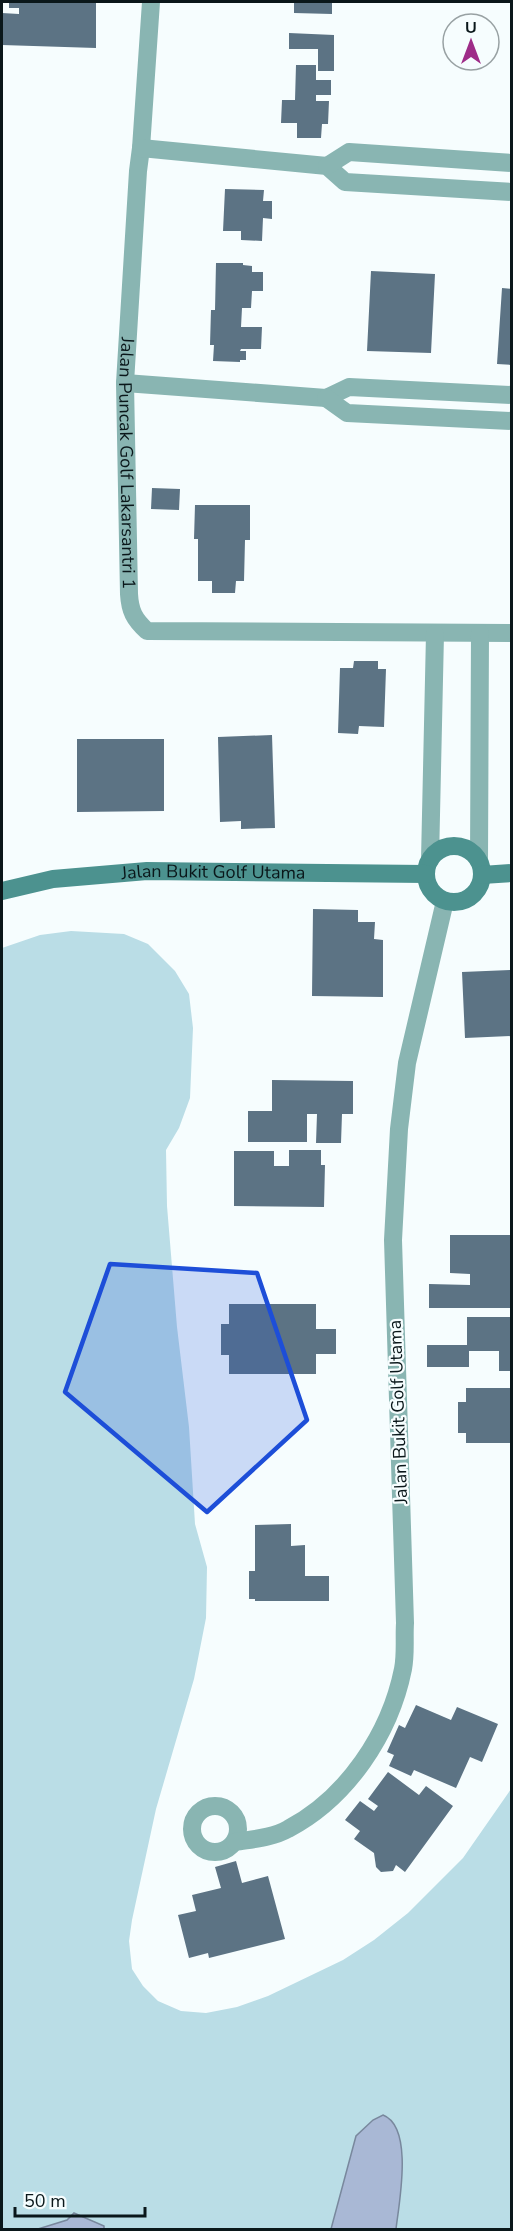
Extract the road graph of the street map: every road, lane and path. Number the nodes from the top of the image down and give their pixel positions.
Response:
1 (151, 2) edge
2 (141, 148) junction
3 (512, 163) edge
4 (327, 166) junction
5 (512, 192) edge
6 (125, 383) junction
7 (512, 395) edge
8 (326, 398) junction
9 (512, 421) edge
10 (480, 633) junction
11 (512, 633) edge
12 (435, 634) junction
13 (428, 867) junction
14 (480, 868) junction
15 (512, 873) edge
16 (2, 891) edge
17 (445, 901) junction
18 (235, 1842) dead end

1 - 2 street, Jalan Puncak Golf Lakarsantri 1
2 - 4 street
2 - 6 street, Jalan Puncak Golf Lakarsantri 1
3 - 4 street
4 - 5 street
6 - 8 street
6 - 12 street, Jalan Puncak Golf Lakarsantri 1
7 - 8 street
8 - 9 street
10 - 11 street, Jalan Puncak Golf Lakarsantri 1
10 - 12 street, Jalan Puncak Golf Lakarsantri 1
10 - 14 street
12 - 13 street
13 - 14 street
13 - 16 street, Jalan Bukit Golf Utama
13 - 17 street
14 - 15 street
14 - 17 street
17 - 18 street, Jalan Bukit Golf Utama

